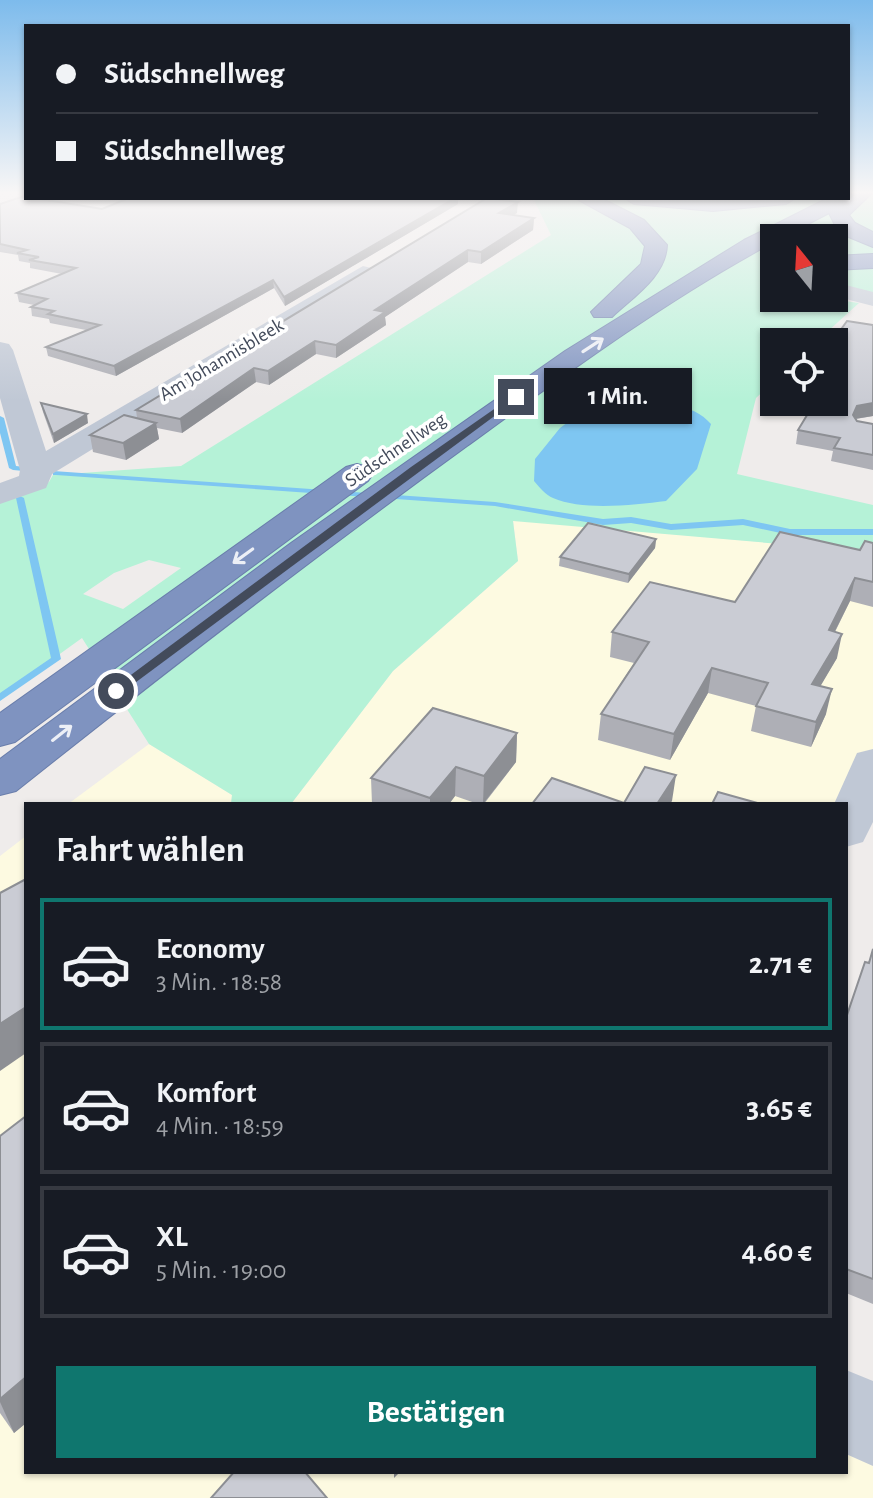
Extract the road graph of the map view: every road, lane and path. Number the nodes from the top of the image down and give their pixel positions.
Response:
1 (654, 262) edge
2 (689, 262) edge
3 (727, 262) edge
4 (378, 264) edge
5 (743, 276) dead end
6 (848, 293) edge
7 (873, 299) edge
8 (646, 311) junction
9 (603, 312) junction
10 (0, 350) edge
11 (421, 431) dead end
12 (36, 476) junction
13 (0, 494) edge
14 (167, 631) junction
15 (0, 733) edge
16 (873, 763) edge
17 (0, 781) edge
18 (848, 826) edge
19 (848, 1408) edge
20 (873, 1429) edge

1 - 9 highway
2 - 9 highway, Südschnellweg
3 - 8 highway, Südschnellweg
4 - 12 street, Am Johannisbleek
5 - 8 highway
6 - 7 street
14 -> 8 highway, Südschnellweg
9 - 11 highway, Südschnellweg
10 - 12 street
12 - 13 street, Am Johannisbleek
14 - 15 highway, Südschnellweg
17 -> 14 highway, Südschnellweg
16 - 18 street
19 - 20 street

